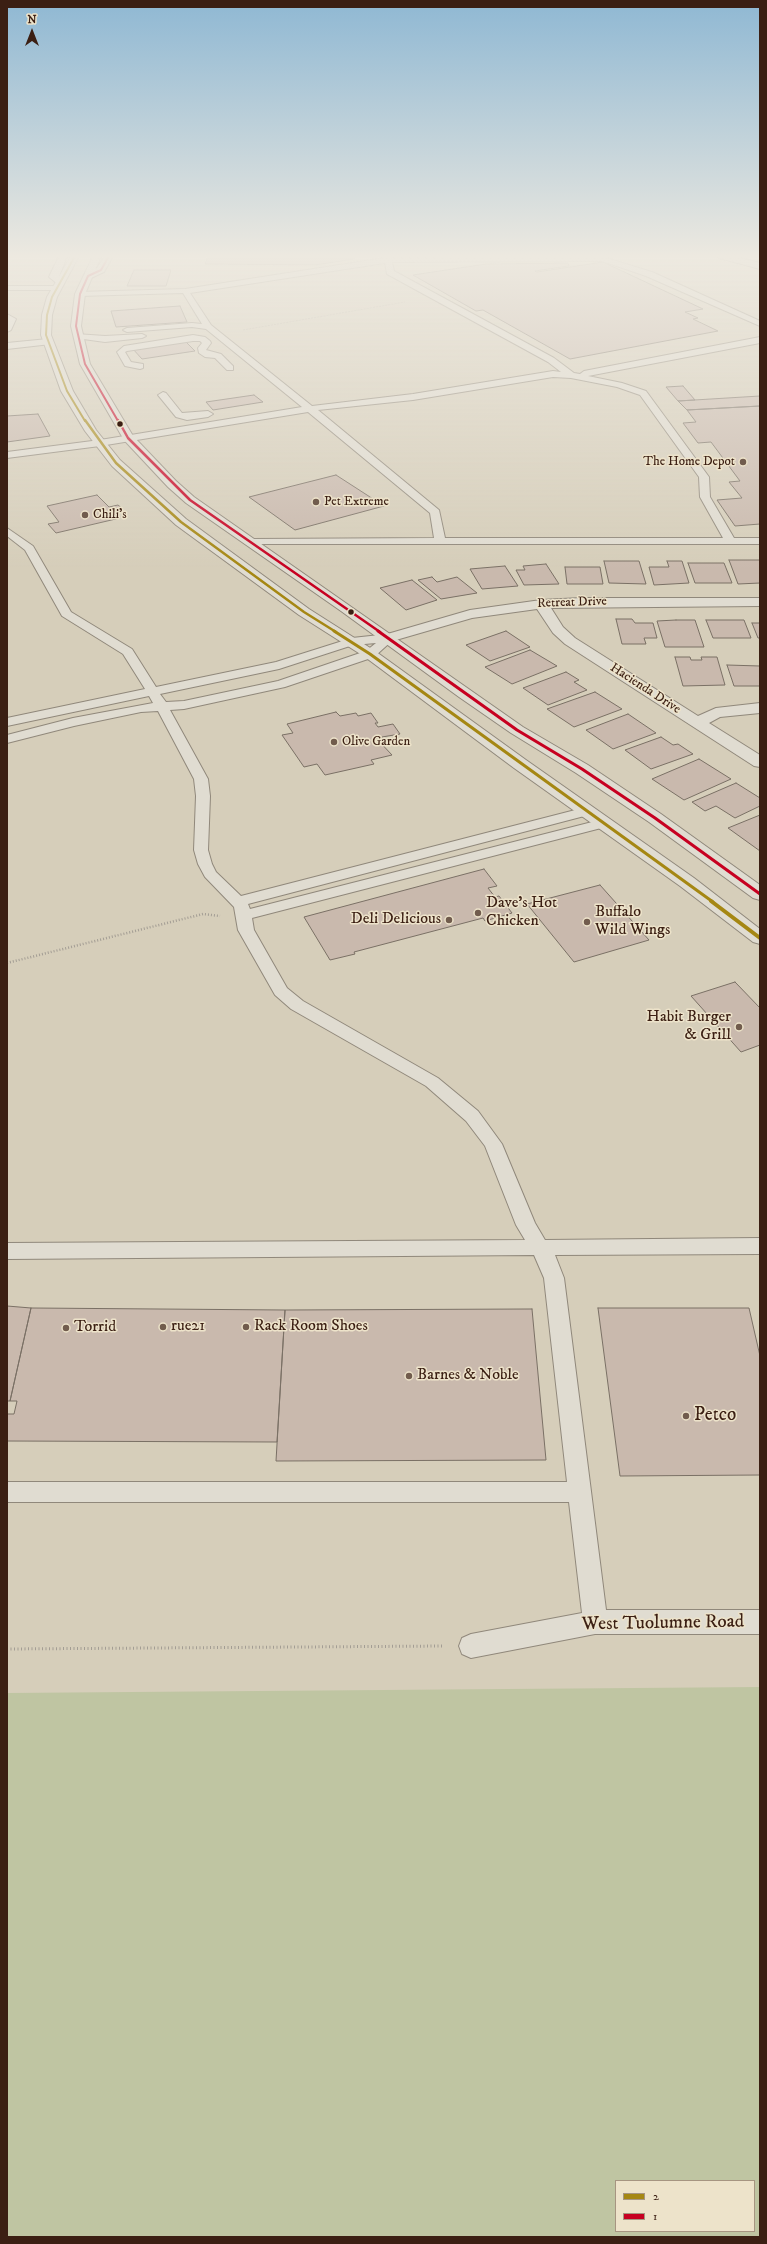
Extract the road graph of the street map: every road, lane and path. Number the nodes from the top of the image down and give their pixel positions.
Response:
1 (55, 361) edge
2 (83, 361) edge
3 (126, 361) edge
4 (223, 361) edge
5 (251, 361) edge
6 (552, 361) edge
7 (653, 361) edge
8 (140, 366) dead end
9 (230, 368) dead end
10 (74, 369) dead end
11 (571, 375) junction
12 (93, 380) junction
13 (163, 395) dead end
14 (300, 400) junction
15 (255, 407) dead end
16 (310, 409) junction
17 (217, 412) dead end
18 (346, 415) dead end
19 (332, 417) dead end
20 (319, 418) junction
21 (299, 420) dead end
22 (237, 430) dead end
23 (132, 442) junction
24 (103, 447) junction
25 (7, 455) edge
26 (68, 457) dead end
27 (7, 531) edge
28 (440, 541) junction
29 (730, 541) junction
30 (760, 541) edge
31 (252, 542) junction
32 (760, 602) edge
33 (541, 604) junction
34 (389, 638) junction
35 (352, 642) junction
36 (370, 654) junction
37 (153, 692) junction
38 (162, 706) junction
39 (760, 708) edge
40 (7, 722) edge
41 (698, 722) junction
42 (7, 739) edge
43 (760, 762) edge
44 (587, 811) junction
45 (604, 823) junction
46 (760, 894) edge
47 (241, 908) junction
48 (225, 916) dead end
49 (760, 938) edge
50 (7, 963) edge
51 (760, 1246) edge
52 (539, 1248) junction
53 (7, 1251) edge
54 (7, 1492) edge
55 (579, 1492) junction
56 (595, 1622) junction
57 (760, 1622) edge
58 (471, 1646) joint
59 (7, 1649) edge

1 - 24 street
2 - 12 street
3 - 8 lane
4 - 9 lane
5 - 14 lane
6 - 11 lane
7 - 11 lane
10 - 12 street
11 - 16 lane
11 - 18 lane
11 - 29 lane
12 - 23 street
13 - 17 lane
14 - 15 lane
14 - 16 lane
16 - 20 lane
16 - 23 lane
19 - 20 lane
20 - 21 lane
20 - 28 lane
22 - 23 lane
23 - 24 lane
23 - 31 street
24 - 25 lane
24 - 26 lane
24 - 35 street
27 - 37 lane
28 - 29 lane
28 - 31 lane
29 - 30 lane
31 - 34 street
32 - 33 street, Retreat Drive
33 - 34 street, Retreat Drive
33 - 41 street, Hacienda Drive
34 - 35 lane
34 - 36 lane
34 - 46 street
35 - 36 street
35 - 37 lane
36 - 38 lane
36 - 44 street
37 - 38 lane
37 - 40 lane
38 - 42 lane
38 - 47 lane
39 - 41 street
41 - 43 street, Hacienda Drive
44 - 45 street
44 - 47 lane
45 - 47 lane
45 - 49 street
47 - 52 lane
48 - 50 path
51 - 52 lane
52 - 53 lane
52 - 55 lane
54 - 55 lane
55 - 56 lane
56 - 57 lane, West Tuolumne Road
56 - 58 lane, West Tuolumne Road
58 - 59 path

